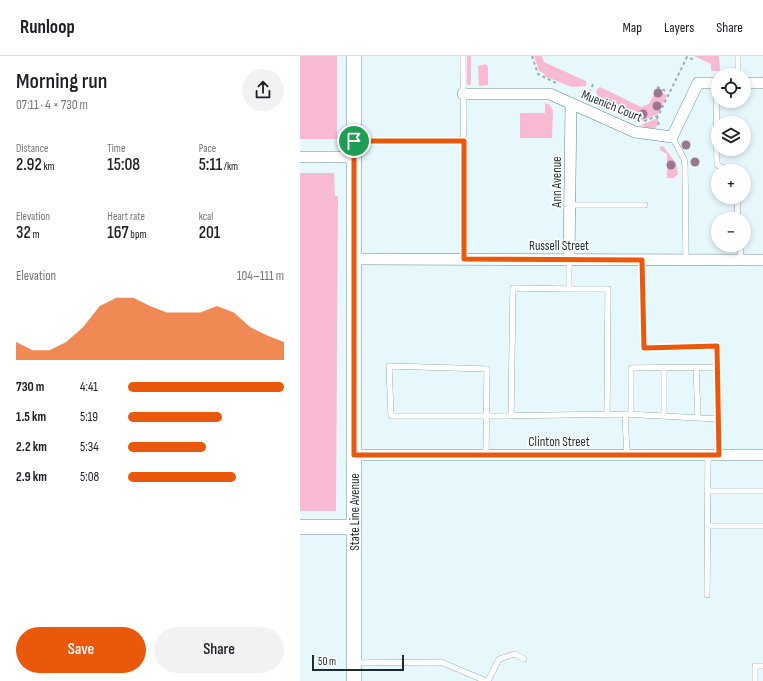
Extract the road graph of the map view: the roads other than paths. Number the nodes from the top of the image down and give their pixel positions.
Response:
1 (354, 56) edge
2 (463, 56) edge
3 (738, 56) edge
4 (738, 68) edge
5 (711, 83) edge
6 (751, 83) edge
7 (763, 83) edge
8 (463, 94) junction
9 (571, 104) junction
10 (717, 108) edge
11 (672, 136) junction
12 (354, 141) junction
13 (464, 141) junction
14 (300, 157) edge
15 (354, 157) junction
16 (717, 164) edge
17 (570, 205) junction
18 (645, 206) dead end
19 (740, 252) edge
20 (354, 259) junction
21 (464, 259) junction
22 (569, 260) junction
23 (642, 260) junction
24 (686, 260) junction
25 (741, 260) junction
26 (763, 260) edge
27 (569, 289) junction
28 (696, 367) junction
29 (717, 367) junction
30 (664, 368) junction
31 (607, 414) junction
32 (628, 414) junction
33 (486, 416) junction
34 (511, 416) junction
35 (664, 416) junction
36 (698, 418) junction
37 (718, 419) junction
38 (486, 454) junction
39 (354, 455) junction
40 (627, 455) junction
41 (714, 455) junction
42 (763, 455) edge
43 (708, 491) junction
44 (763, 492) edge
45 (708, 526) junction
46 (763, 526) edge
47 (300, 527) edge
48 (354, 527) junction
49 (707, 595) dead end
50 (524, 659) dead end
51 (354, 663) junction
52 (763, 666) edge
53 (354, 681) edge
54 (487, 681) edge
55 (755, 681) edge

1 - 12 street, State Line Avenue
2 - 8 lane
3 - 4 lane
5 - 11 street
6 - 7 street
8 - 9 street, Muenich Court
8 - 13 lane
9 - 11 street, Muenich Court
9 - 17 street, Ann Avenue
10 - 16 lane
11 - 24 lane
12 - 13 lane
12 - 15 street, State Line Avenue
13 - 21 lane
14 - 15 street
15 - 20 street, State Line Avenue
17 - 18 lane
17 - 22 street, Ann Avenue
19 - 25 lane
20 - 21 street, Russell Street
20 - 39 street, State Line Avenue
21 - 22 street, Russell Street
22 - 23 street, Russell Street
22 - 27 lane
23 - 24 street, Russell Street
23 - 29 lane
24 - 25 street, Russell Street
25 - 26 street, Russell Street
27 - 31 lane
27 - 34 lane
28 - 29 lane
28 - 30 lane
28 - 36 lane
29 - 37 lane
30 - 32 lane
30 - 35 lane
31 - 32 lane
31 - 34 lane
32 - 35 lane
32 - 40 lane
33 - 33 lane
33 - 34 lane
33 - 38 lane
35 - 36 lane
36 - 37 lane
37 - 41 lane
38 - 39 street, Clinton Street
38 - 40 street, Clinton Street
39 - 48 street, State Line Avenue
40 - 41 street, Clinton Street
41 - 42 street, Clinton Street
41 - 43 lane
43 - 44 lane
43 - 45 lane
45 - 46 lane
45 - 49 lane
47 - 48 street
48 - 51 street, State Line Avenue
50 - 54 lane
51 - 53 street, State Line Avenue
51 - 54 lane
52 - 55 lane

